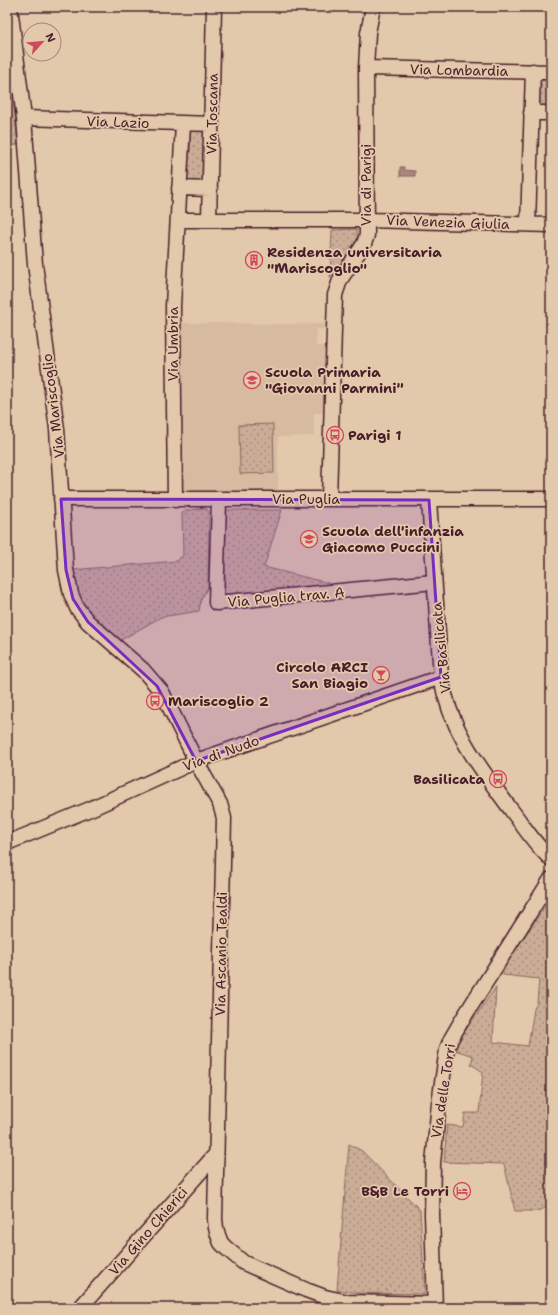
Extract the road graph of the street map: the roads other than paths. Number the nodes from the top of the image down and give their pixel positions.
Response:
1 (10, 7) edge
2 (214, 7) edge
3 (373, 7) edge
4 (366, 68) junction
5 (533, 71) junction
6 (551, 72) edge
7 (531, 113) junction
8 (551, 114) edge
9 (24, 118) junction
10 (183, 124) junction
11 (212, 124) junction
12 (179, 188) junction
13 (210, 189) junction
14 (178, 220) junction
15 (209, 220) junction
16 (367, 220) junction
17 (528, 224) junction
18 (551, 225) edge
19 (61, 499) junction
20 (329, 499) junction
21 (551, 499) edge
22 (175, 500) junction
23 (219, 500) junction
24 (429, 500) junction
25 (434, 582) junction
26 (441, 677) junction
27 (196, 761) junction
28 (7, 843) edge
29 (551, 859) edge
30 (551, 879) edge
31 (216, 1154) junction
32 (435, 1306) edge
33 (80, 1308) edge

1 - 9 street, Via Mariscoglio
2 - 11 street, Via Toscana
3 - 4 street, Via di Parigi
4 - 5 street, Via Lombardia
4 - 16 street, Via di Parigi
5 - 6 street, Via Lombardia
5 - 7 street
7 - 8 street
7 - 17 street
9 - 10 street, Via Lazio
9 - 19 street, Via Mariscoglio
10 - 11 street, Via Lazio
10 - 12 street, Via Umbria
11 - 13 street, Via Toscana
12 - 13 street
12 - 14 street, Via Umbria
13 - 15 street, Via Toscana
14 - 15 street, Via Venezia Giulia
14 - 22 street, Via Umbria
15 - 16 street, Via Venezia Giulia
16 - 17 street, Via Venezia Giulia
16 - 20 street, Via di Parigi
17 - 18 street, Via Venezia Giulia
19 - 22 street, Via Puglia
19 - 27 street, Via Mariscoglio
20 - 23 street, Via Puglia
20 - 24 street, Via Puglia
21 - 24 street, Via Puglia
22 - 23 street, Via Puglia
23 - 25 street, Via Puglia trav. A
24 - 25 street, Via Basilicata
25 - 26 street, Via Basilicata
26 - 27 street, Via di Nudo
26 - 29 street, Via Basilicata
27 - 28 street, Via di Nudo
27 - 31 street, Via Ascanio Tealdi
30 - 32 street, Via delle Torri
31 - 32 street, Via Ascanio Tealdi
31 - 33 street, Via Gino Chierici

